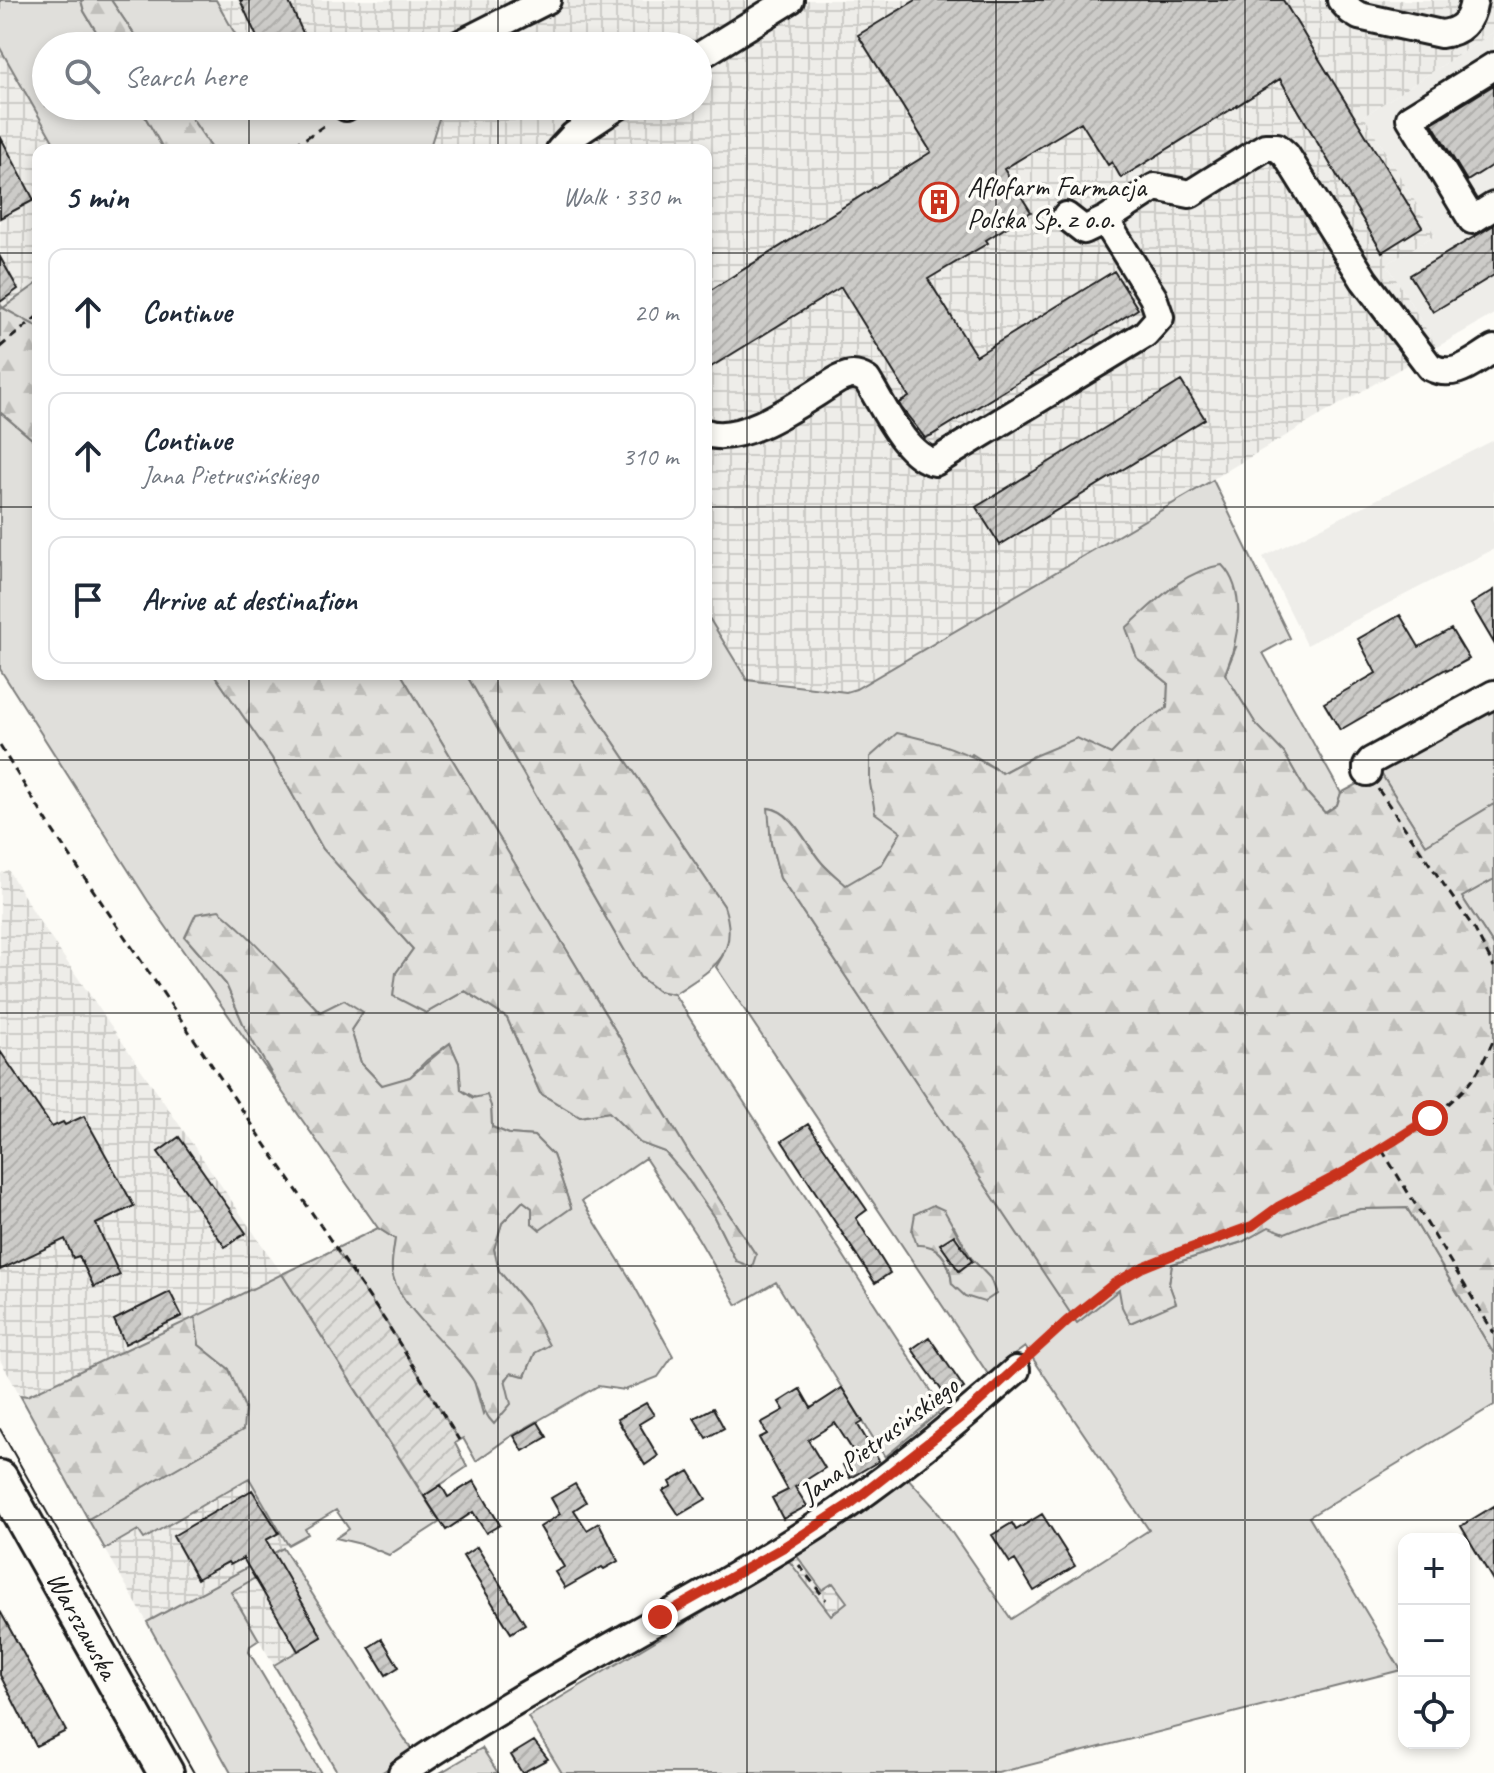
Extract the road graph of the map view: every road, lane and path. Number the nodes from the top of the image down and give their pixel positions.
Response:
1 (547, 0) edge
2 (790, 0) edge
3 (1341, 0) edge
4 (1474, 0) edge
5 (484, 32) edge
6 (712, 48) edge
7 (1494, 66) edge
8 (328, 120) edge
9 (597, 120) edge
10 (293, 144) edge
11 (566, 144) edge
12 (1494, 206) edge
13 (1066, 216) dead end
14 (1105, 220) junction
15 (32, 321) edge
16 (0, 347) edge
17 (1494, 349) edge
18 (712, 435) edge
19 (1494, 694) edge
20 (0, 746) edge
21 (1367, 772) joint
22 (1494, 967) edge
23 (1494, 1038) edge
24 (1382, 1150) junction
25 (1494, 1333) edge
26 (1016, 1370) joint
27 (459, 1440) dead end
28 (0, 1478) edge
29 (796, 1561) dead end
30 (826, 1600) dead end
31 (166, 1773) edge
32 (402, 1773) edge

1 - 5 street
2 - 6 street
3 - 4 street
7 - 12 street
8 - 10 path
9 - 11 street
13 - 14 street
14 - 17 street
14 - 18 street
15 - 16 path
19 - 21 street
20 - 27 path
21 - 22 path
23 - 24 path
24 - 25 path
24 - 26 path
26 - 32 street, Jana Pietrusińskiego
28 - 31 main road, Warszawska
29 - 30 path

